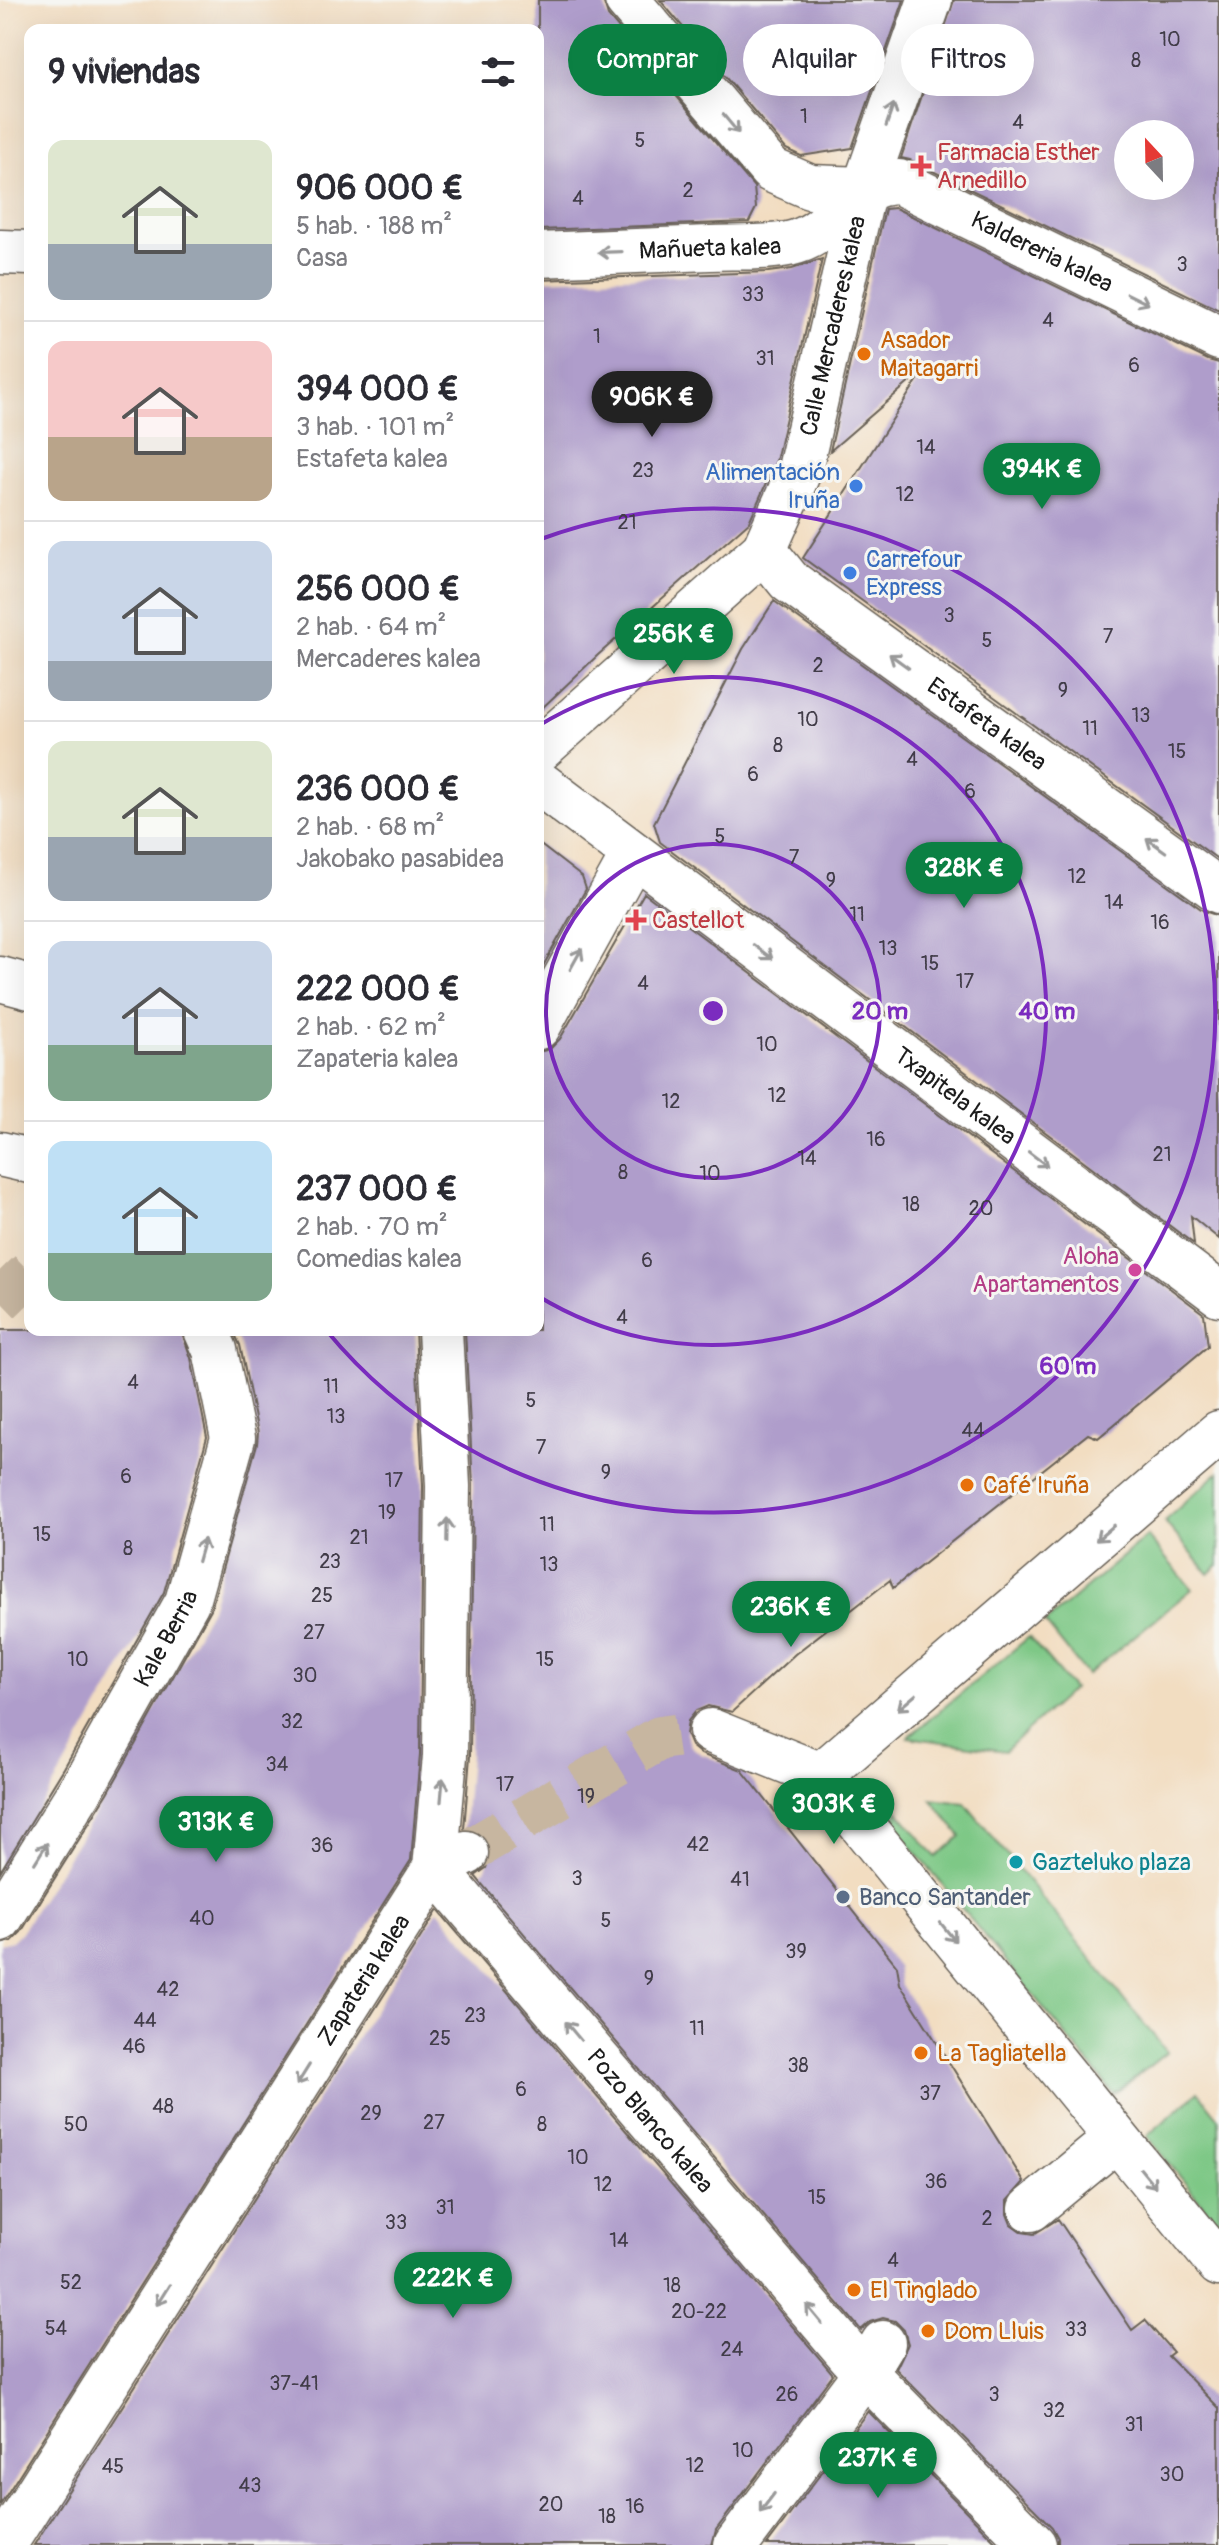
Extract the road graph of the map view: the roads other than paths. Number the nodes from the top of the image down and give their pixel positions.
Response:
1 (627, 0) edge
2 (930, 0) edge
3 (864, 189) junction
4 (0, 252) edge
5 (24, 253) edge
6 (544, 255) edge
7 (1219, 338) edge
8 (764, 550) junction
9 (544, 746) edge
10 (544, 787) edge
11 (633, 855) junction
12 (1219, 891) edge
13 (0, 979) edge
14 (24, 985) edge
15 (544, 1016) edge
16 (0, 1154) edge
17 (24, 1160) edge
18 (1219, 1294) edge
19 (209, 1336) edge
20 (440, 1336) edge
21 (1219, 1433) edge
22 (711, 1731) tunnel mouth
23 (821, 1775) junction
24 (450, 1860) junction
25 (0, 1919) edge
26 (1116, 2139) junction
27 (1031, 2209) dead end
28 (1219, 2264) edge
29 (874, 2358) junction
30 (4, 2545) edge
31 (736, 2545) edge
32 (1034, 2545) edge

1 -> 3 street, Kaldereria kalea
3 -> 2 street, Calle Mercaderes kalea
3 -> 6 street, Mañueta kalea
3 -> 7 street, Kaldereria kalea
3 - 8 street, Calle Mercaderes kalea
4 - 5 street
8 - 9 street
12 -> 8 street, Estafeta kalea
10 - 11 street, Txapitela kalea
15 -> 11 street
11 -> 18 street, Txapitela kalea
13 - 14 street
16 - 17 street
25 -> 19 street, Kale Berria
24 -> 20 street, Zapateria kalea
21 -> 23 street
22 - 23 street
23 -> 26 street
29 -> 24 street, Pozo Blanco kalea
24 -> 30 street, Zapateria kalea
26 - 27 street
26 -> 28 street
29 -> 31 street
29 - 32 street, Pozo Blanco kalea

